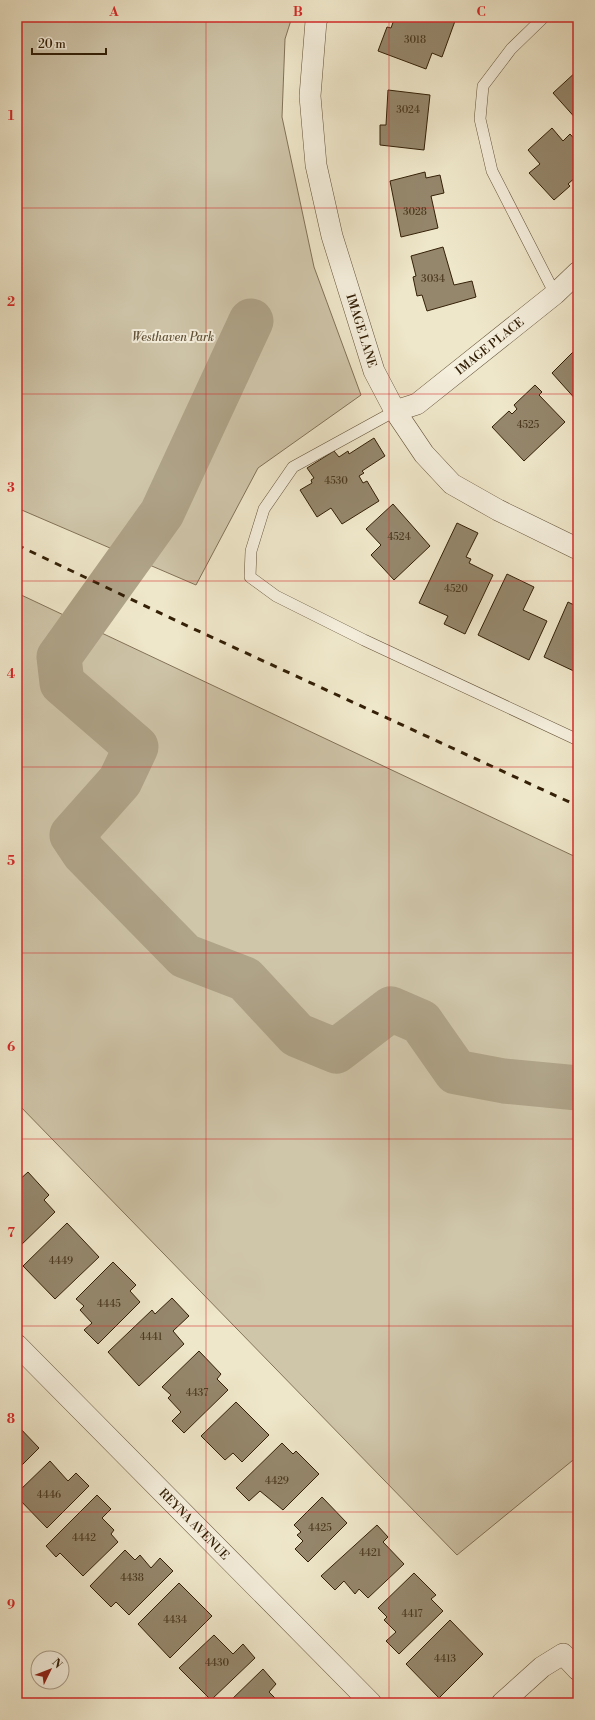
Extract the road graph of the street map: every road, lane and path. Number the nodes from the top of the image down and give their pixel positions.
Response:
1 (318, 17) edge
2 (544, 17) edge
3 (578, 272) edge
4 (555, 294) junction
5 (395, 411) junction
6 (578, 549) edge
7 (578, 740) edge
8 (17, 1345) edge
9 (578, 1670) edge
10 (371, 1703) edge
11 (502, 1703) edge

1 - 5 street, IMAGE LANE
2 - 4 lane
3 - 4 street, IMAGE PLACE
4 - 5 street, IMAGE PLACE
5 - 6 street, IMAGE LANE
5 - 7 lane
8 - 10 street, REYNA AVENUE
9 - 11 street

